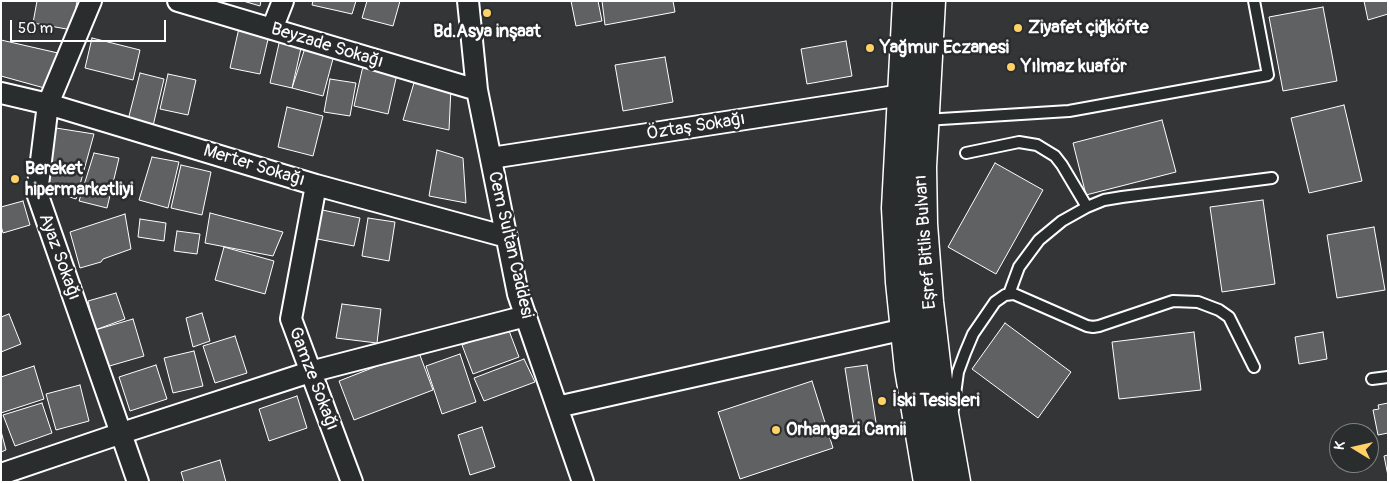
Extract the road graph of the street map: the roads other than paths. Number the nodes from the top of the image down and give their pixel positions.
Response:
1 (91, 1) edge
2 (178, 1) edge
3 (283, 1) edge
4 (468, 1) edge
5 (907, 1) edge
6 (931, 1) edge
7 (1254, 1) edge
8 (272, 29) junction
9 (476, 90) junction
10 (1, 93) edge
11 (902, 95) junction
12 (48, 104) junction
13 (924, 120) junction
14 (966, 154) dead end
15 (491, 158) junction
16 (1272, 178) dead end
17 (316, 185) junction
18 (1087, 207) junction
19 (506, 238) junction
20 (1009, 294) junction
21 (526, 316) junction
22 (905, 329) junction
23 (1254, 366) dead end
24 (310, 372) junction
25 (1388, 377) edge
26 (1372, 379) dead end
27 (557, 407) junction
28 (945, 423) junction
29 (122, 433) junction
30 (1, 474) edge
31 (138, 482) edge
32 (352, 482) edge
33 (583, 482) edge
34 (928, 482) edge
35 (956, 482) edge

1 - 12 street, Ayaz Sokağı
2 - 8 street, Beyzade Sokağı
3 - 8 street
4 - 9 street, Cem Sultan Caddesi
5 - 11 main road, Eşref Bitlis Bulvarı
6 - 13 main road, Eşref Bitlis Bulvarı
7 - 13 lane
8 - 9 street, Beyzade Sokağı
9 - 15 street, Cem Sultan Caddesi
10 - 12 street, Merter Sokağı
11 - 15 street, Öztaş Sokağı
11 - 22 main road, Eşref Bitlis Bulvarı
12 - 17 street, Merter Sokağı
12 - 29 street, Ayaz Sokağı
13 - 28 main road, Eşref Bitlis Bulvarı
14 - 18 lane
15 - 19 street, Cem Sultan Caddesi
16 - 18 lane
17 - 19 street, Merter Sokağı
17 - 24 street, Gamze Sokağı
18 - 20 lane
19 - 21 street, Cem Sultan Caddesi
20 - 23 lane
20 - 28 lane
21 - 24 street
21 - 27 street, Cem Sultan Caddesi
22 - 27 street
22 - 34 main road, Eşref Bitlis Bulvarı
24 - 29 street
24 - 32 street, Gamze Sokağı
25 - 26 lane
27 - 33 street, Cem Sultan Caddesi
28 - 35 main road, Eşref Bitlis Bulvarı
29 - 30 street
29 - 31 street, Ayaz Sokağı

